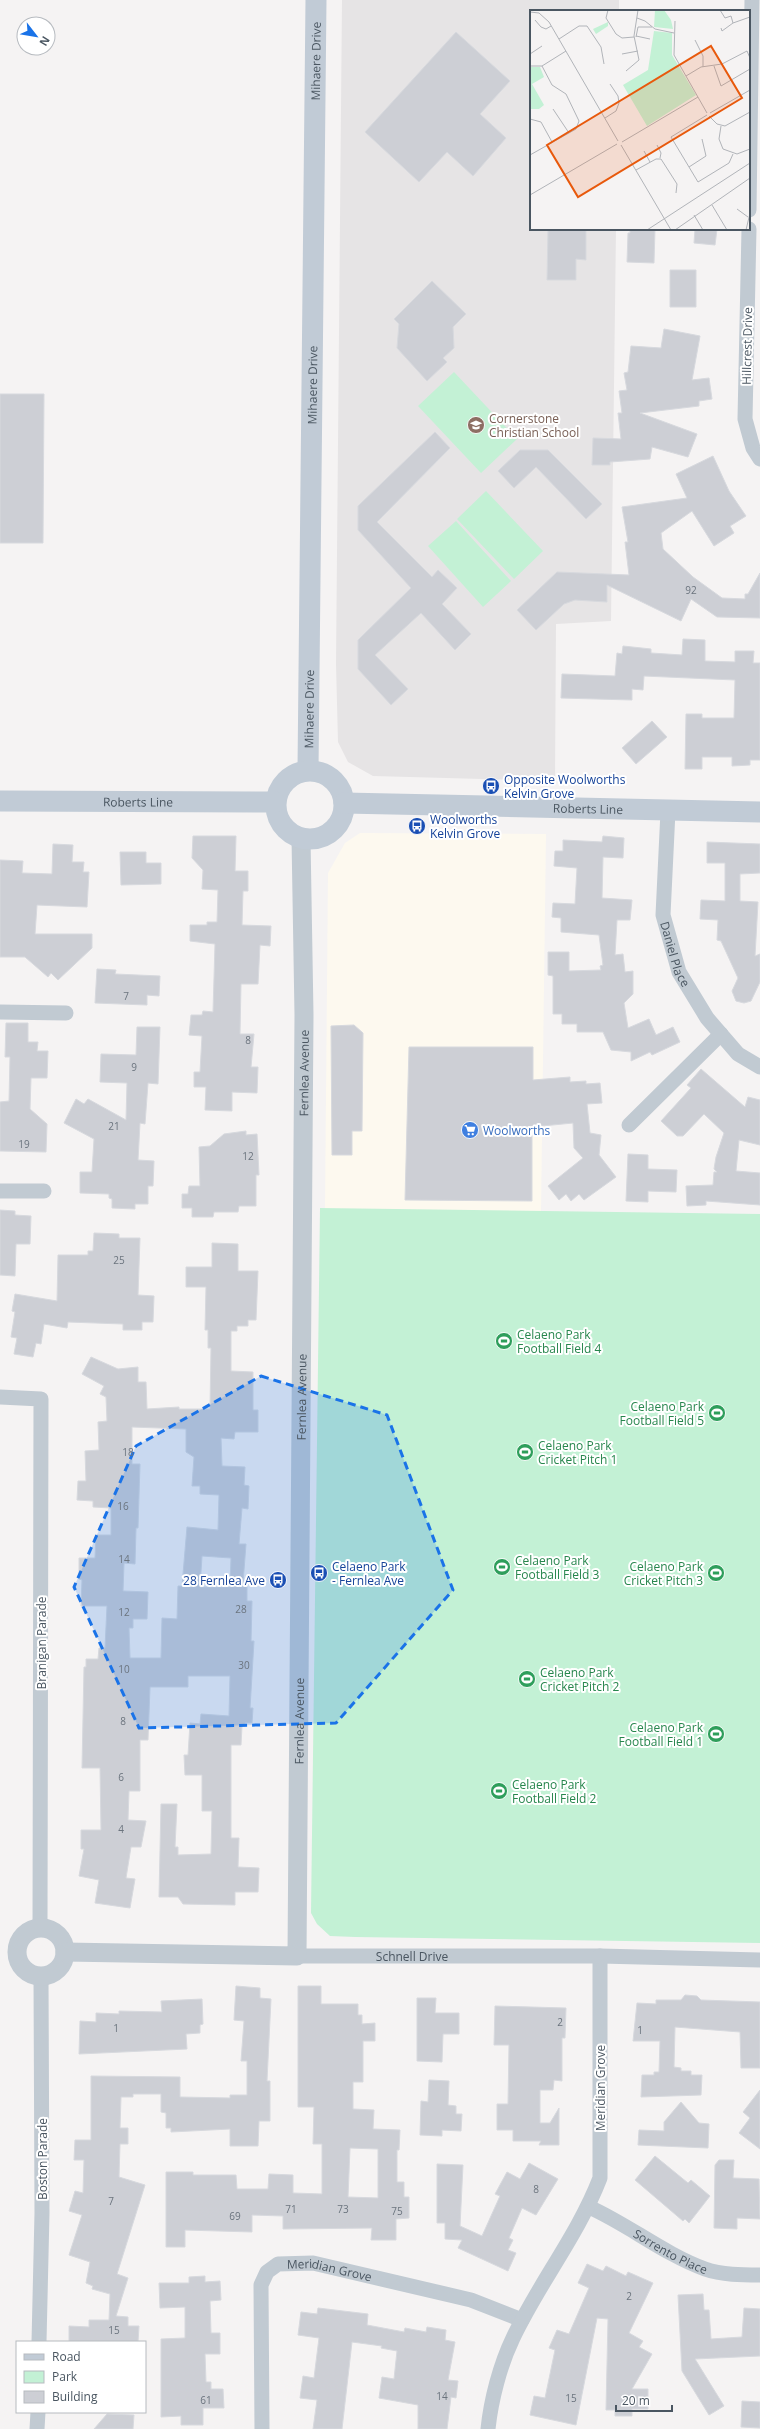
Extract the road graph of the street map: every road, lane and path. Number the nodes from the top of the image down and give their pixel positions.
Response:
1 (316, 0) edge
2 (752, 0) edge
3 (755, 85) edge
4 (750, 189) edge
5 (749, 230) edge
6 (754, 318) edge
7 (760, 459) edge
8 (308, 770) junction
9 (0, 801) edge
10 (275, 802) junction
11 (344, 803) junction
12 (668, 811) junction
13 (760, 812) edge
14 (301, 838) junction
15 (0, 1012) edge
16 (66, 1013) dead end
17 (721, 1034) junction
18 (760, 1067) edge
19 (629, 1125) dead end
20 (0, 1191) edge
21 (44, 1191) dead end
22 (0, 1398) edge
23 (40, 1928) junction
24 (8, 1951) edge
25 (65, 1952) junction
26 (297, 1956) junction
27 (600, 1956) junction
28 (760, 1960) edge
29 (41, 1977) junction
30 (589, 2207) junction
31 (760, 2275) edge
32 (522, 2320) junction
33 (39, 2341) edge
34 (38, 2413) edge
35 (37, 2429) edge
36 (262, 2429) edge
37 (488, 2429) edge

1 - 8 main road, Mihaere Drive
2 - 3 street
3 - 4 street
5 - 6 street, Hillcrest Drive
6 - 7 street, Hillcrest Drive
8 - 10 main road
8 - 11 main road
9 - 10 main road, Roberts Line
10 - 14 main road
11 - 12 main road, Roberts Line
11 - 14 main road
12 - 13 main road, Roberts Line
12 - 17 street, Daniel Place
14 - 26 street, Fernlea Avenue
15 - 16 street
17 - 18 street, Daniel Place
17 - 19 street
20 - 21 street
22 - 23 street, Branigan Parade
23 - 24 street
23 - 25 street
24 - 29 street
25 - 26 street, Schnell Drive
25 - 29 street
26 - 27 street, Schnell Drive
27 - 28 street, Schnell Drive
27 - 30 street, Meridian Grove
29 - 33 street, Boston Parade
30 - 31 street, Sorrento Place
30 - 32 street, Meridian Grove
32 - 36 street, Meridian Grove
32 - 37 street, Meridian Grove
34 - 35 street

